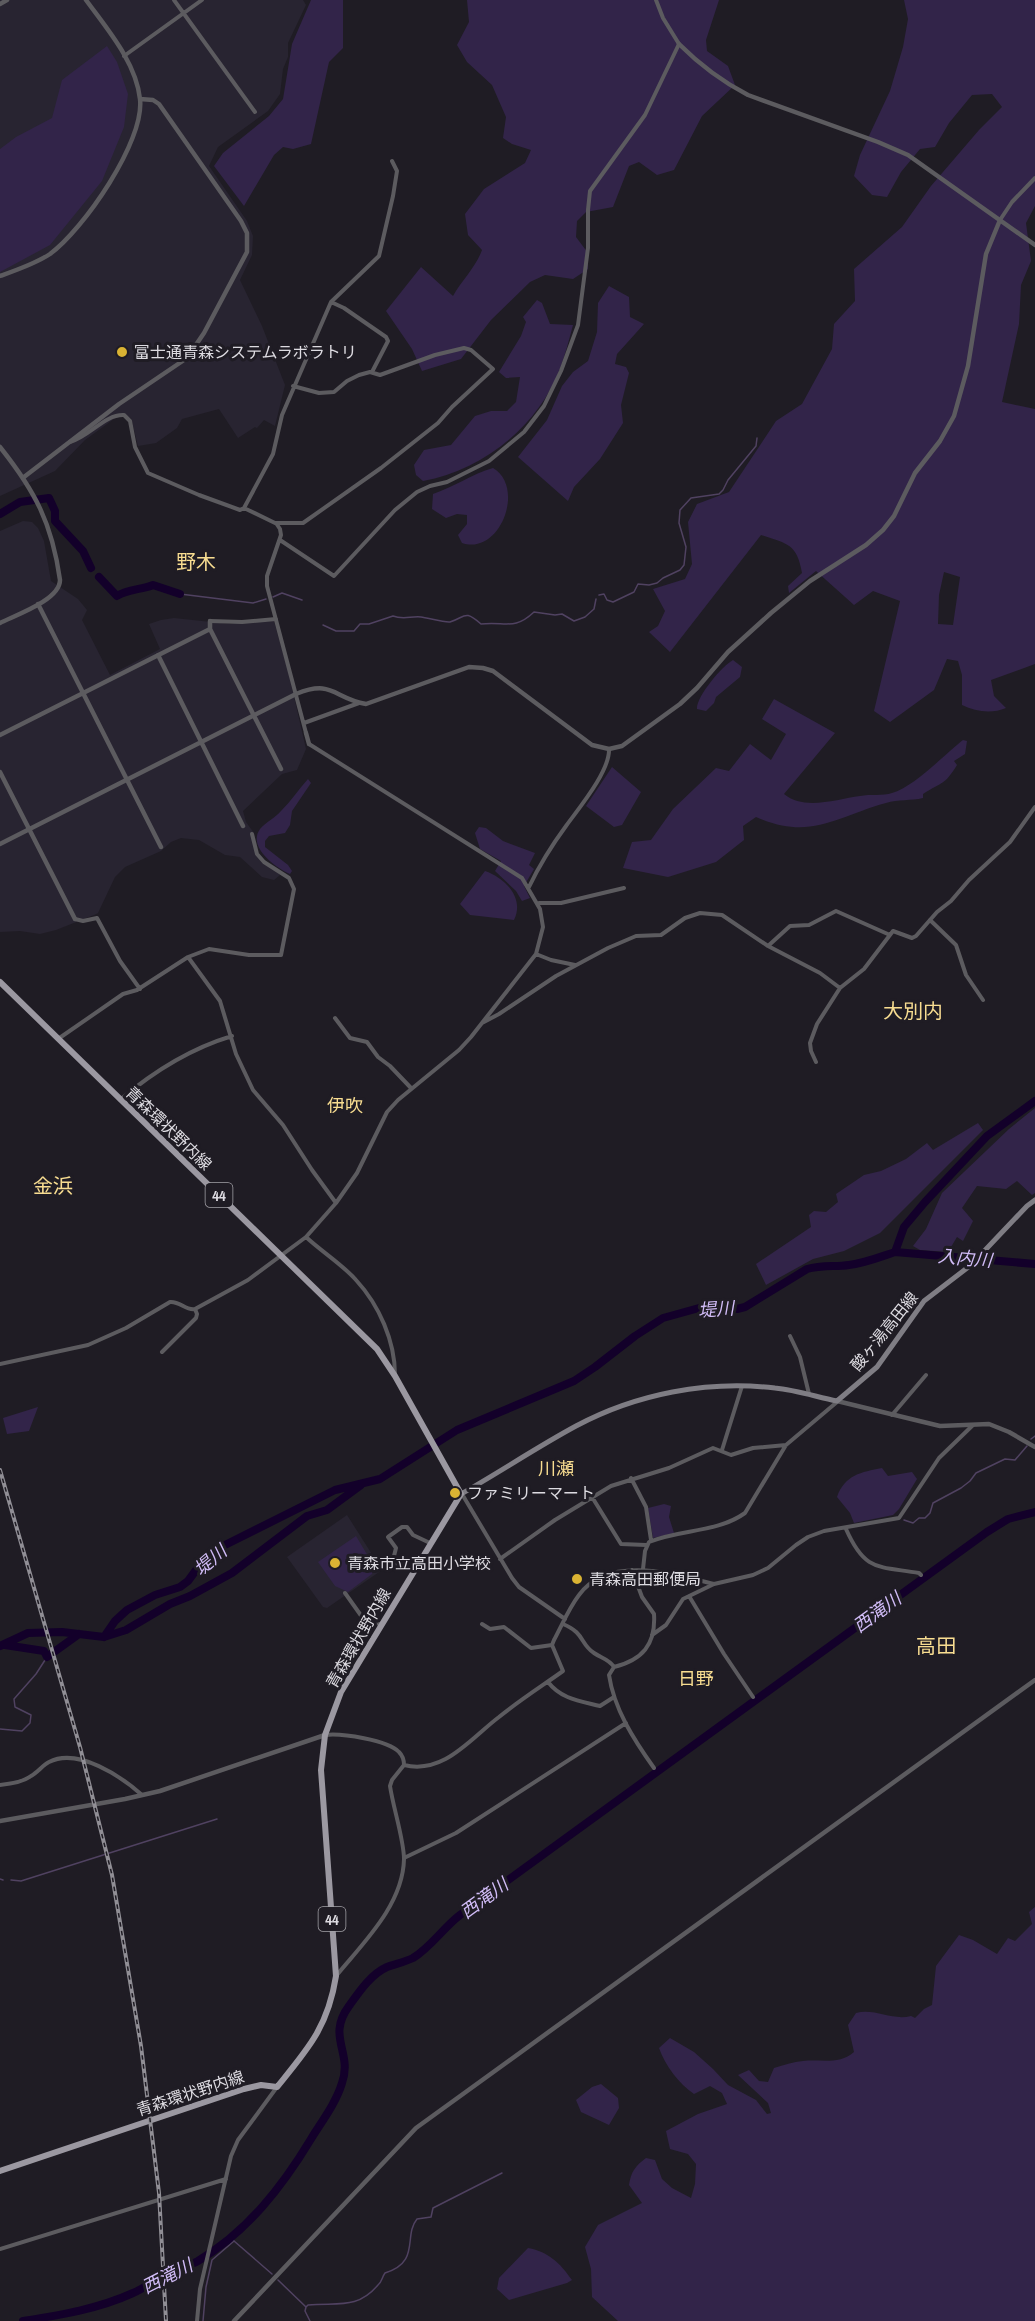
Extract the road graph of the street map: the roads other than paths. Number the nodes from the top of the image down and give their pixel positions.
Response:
1 (7, 0) edge
2 (86, 0) edge
3 (174, 0) edge
4 (202, 0) edge
5 (656, 0) edge
6 (0, 4) edge
7 (184, 14) junction
8 (679, 44) junction
9 (124, 56) junction
10 (140, 99) junction
11 (255, 112) dead end
12 (392, 161) dead end
13 (1035, 178) edge
14 (1000, 220) junction
15 (1035, 245) edge
16 (0, 276) edge
17 (331, 302) junction
18 (372, 372) junction
19 (293, 386) junction
20 (69, 442) junction
21 (0, 447) edge
22 (24, 477) junction
23 (244, 508) junction
24 (275, 523) junction
25 (280, 540) junction
26 (38, 604) junction
27 (276, 619) junction
28 (210, 621) joint
29 (0, 623) edge
30 (210, 629) junction
31 (158, 655) junction
32 (83, 693) junction
33 (296, 694) junction
34 (360, 703) junction
35 (255, 715) junction
36 (304, 723) junction
37 (306, 733) joint
38 (0, 735) edge
39 (201, 742) junction
40 (309, 744) joint
41 (609, 749) junction
42 (281, 769) dead end
43 (0, 772) edge
44 (127, 780) junction
45 (1035, 807) edge
46 (243, 826) dead end
47 (29, 829) junction
48 (252, 834) dead end
49 (0, 844) edge
50 (161, 847) dead end
51 (529, 887) junction
52 (624, 888) dead end
53 (539, 903) junction
54 (75, 919) joint
55 (930, 920) junction
56 (890, 935) junction
57 (768, 946) junction
58 (536, 954) junction
59 (189, 957) junction
60 (576, 965) junction
61 (0, 982) edge
62 (840, 988) junction
63 (140, 989) junction
64 (983, 1000) dead end
65 (335, 1018) dead end
66 (482, 1023) junction
67 (232, 1036) junction
68 (58, 1039) junction
69 (816, 1062) dead end
70 (411, 1089) junction
71 (120, 1100) junction
72 (1035, 1200) edge
73 (336, 1203) junction
74 (306, 1237) junction
75 (281, 1255) junction
76 (195, 1309) junction
77 (790, 1336) dead end
78 (162, 1352) dead end
79 (0, 1364) edge
80 (926, 1375) dead end
81 (395, 1376) junction
82 (742, 1386) junction
83 (809, 1394) junction
84 (837, 1401) junction
85 (892, 1415) junction
86 (974, 1424) junction
87 (786, 1445) junction
88 (1035, 1447) edge
89 (722, 1450) junction
90 (631, 1478) junction
91 (462, 1494) junction
92 (592, 1497) junction
93 (846, 1529) junction
94 (651, 1540) junction
95 (430, 1543) junction
96 (646, 1545) junction
97 (500, 1559) junction
98 (396, 1566) dead end
99 (643, 1569) junction
100 (632, 1570) junction
101 (921, 1575) dead end
102 (714, 1584) junction
103 (345, 1593) dead end
104 (689, 1596) junction
105 (564, 1622) junction
106 (482, 1624) dead end
107 (381, 1625) junction
108 (652, 1635) junction
109 (552, 1645) junction
110 (614, 1667) junction
111 (1035, 1680) edge
112 (548, 1682) junction
113 (614, 1697) junction
114 (753, 1697) dead end
115 (626, 1723) junction
116 (325, 1735) junction
117 (404, 1765) junction
118 (654, 1768) dead end
119 (0, 1785) edge
120 (142, 1795) junction
121 (0, 1821) edge
122 (404, 1858) junction
123 (336, 1976) junction
124 (277, 2087) junction
125 (0, 2171) edge
126 (226, 2179) junction
127 (0, 2249) edge
128 (197, 2321) edge
129 (234, 2321) edge

1 - 6 street
2 - 9 street
3 - 7 street
4 - 7 street
5 - 8 street
7 - 9 street
7 - 11 street
8 - 14 street
8 - 25 street
9 - 10 street
10 - 16 street
10 - 20 street
12 - 17 street
13 - 14 street
14 - 15 street
14 - 41 street
17 - 18 street
17 - 19 street
18 - 19 street
18 - 24 street
19 - 23 street
20 - 22 street
20 - 23 street
21 - 22 street
22 - 26 street
23 - 24 street
24 - 25 street
25 - 27 street
26 - 29 street
26 - 32 street
27 - 28 street
27 - 33 street
28 - 30 street
30 - 31 street
30 - 35 street
31 - 32 street
31 - 39 street
32 - 38 street
32 - 44 street
33 - 34 street
33 - 35 street
33 - 36 street
34 - 36 street
34 - 41 street
35 - 39 street
35 - 42 street
36 - 37 street
37 - 40 street
39 - 44 street
39 - 46 street
40 - 51 street
41 - 51 street
43 - 47 street
44 - 47 street
44 - 50 street
45 - 55 street
47 - 49 street
47 - 54 street
48 - 59 street
51 - 53 street
52 - 53 street
53 - 58 street
54 - 63 street
55 - 56 street
55 - 64 street
56 - 57 street
56 - 62 street
57 - 60 street
57 - 62 street
58 - 60 street
58 - 66 street
59 - 63 street
59 - 67 street
60 - 66 street
61 - 68 main road, 青森環状野内線 / 44
62 - 69 street
63 - 68 street
65 - 70 street
66 - 70 street
67 - 71 street
67 - 73 street
68 - 71 main road, 青森環状野内線 / 44
70 - 73 street
71 - 75 main road, 青森環状野内線 / 44
72 - 84 main road, 酸ヶ湯高田線
73 - 74 street
74 - 75 street
74 - 81 street
75 - 76 street
75 - 81 main road, 青森環状野内線 / 44
76 - 78 street
76 - 79 street
77 - 83 street
80 - 85 street
81 - 91 main road, 青森環状野内線 / 44
82 - 83 main road
82 - 89 street
82 - 91 main road
83 - 84 main road
84 - 85 street
84 - 87 street
85 - 86 street
86 - 88 street
86 - 93 street
87 - 89 street
87 - 94 street
89 - 90 street
90 - 92 street
90 - 94 street
91 - 95 main road, 青森環状野内線 / 44
91 - 97 street
92 - 96 street
92 - 97 street
93 - 101 street
93 - 102 street
94 - 96 street
95 - 98 street
95 - 107 main road, 青森環状野内線 / 44
96 - 99 street
97 - 105 street
99 - 100 street
99 - 102 street
100 - 105 street
100 - 108 street
102 - 104 street
103 - 107 street
104 - 108 street
104 - 114 street
105 - 109 street
105 - 110 street
106 - 109 street
107 - 116 main road, 青森環状野内線 / 44
108 - 110 street
109 - 112 street
110 - 113 street
111 - 129 street
112 - 113 street
112 - 117 street
113 - 115 street
115 - 118 street
115 - 122 street
116 - 117 street
116 - 120 street
116 - 123 main road, 青森環状野内線 / 44
117 - 122 street
119 - 120 street
120 - 121 street
122 - 123 street
123 - 124 main road, 青森環状野内線 / 44
124 - 125 main road, 青森環状野内線
124 - 126 street
126 - 127 street
126 - 128 street

